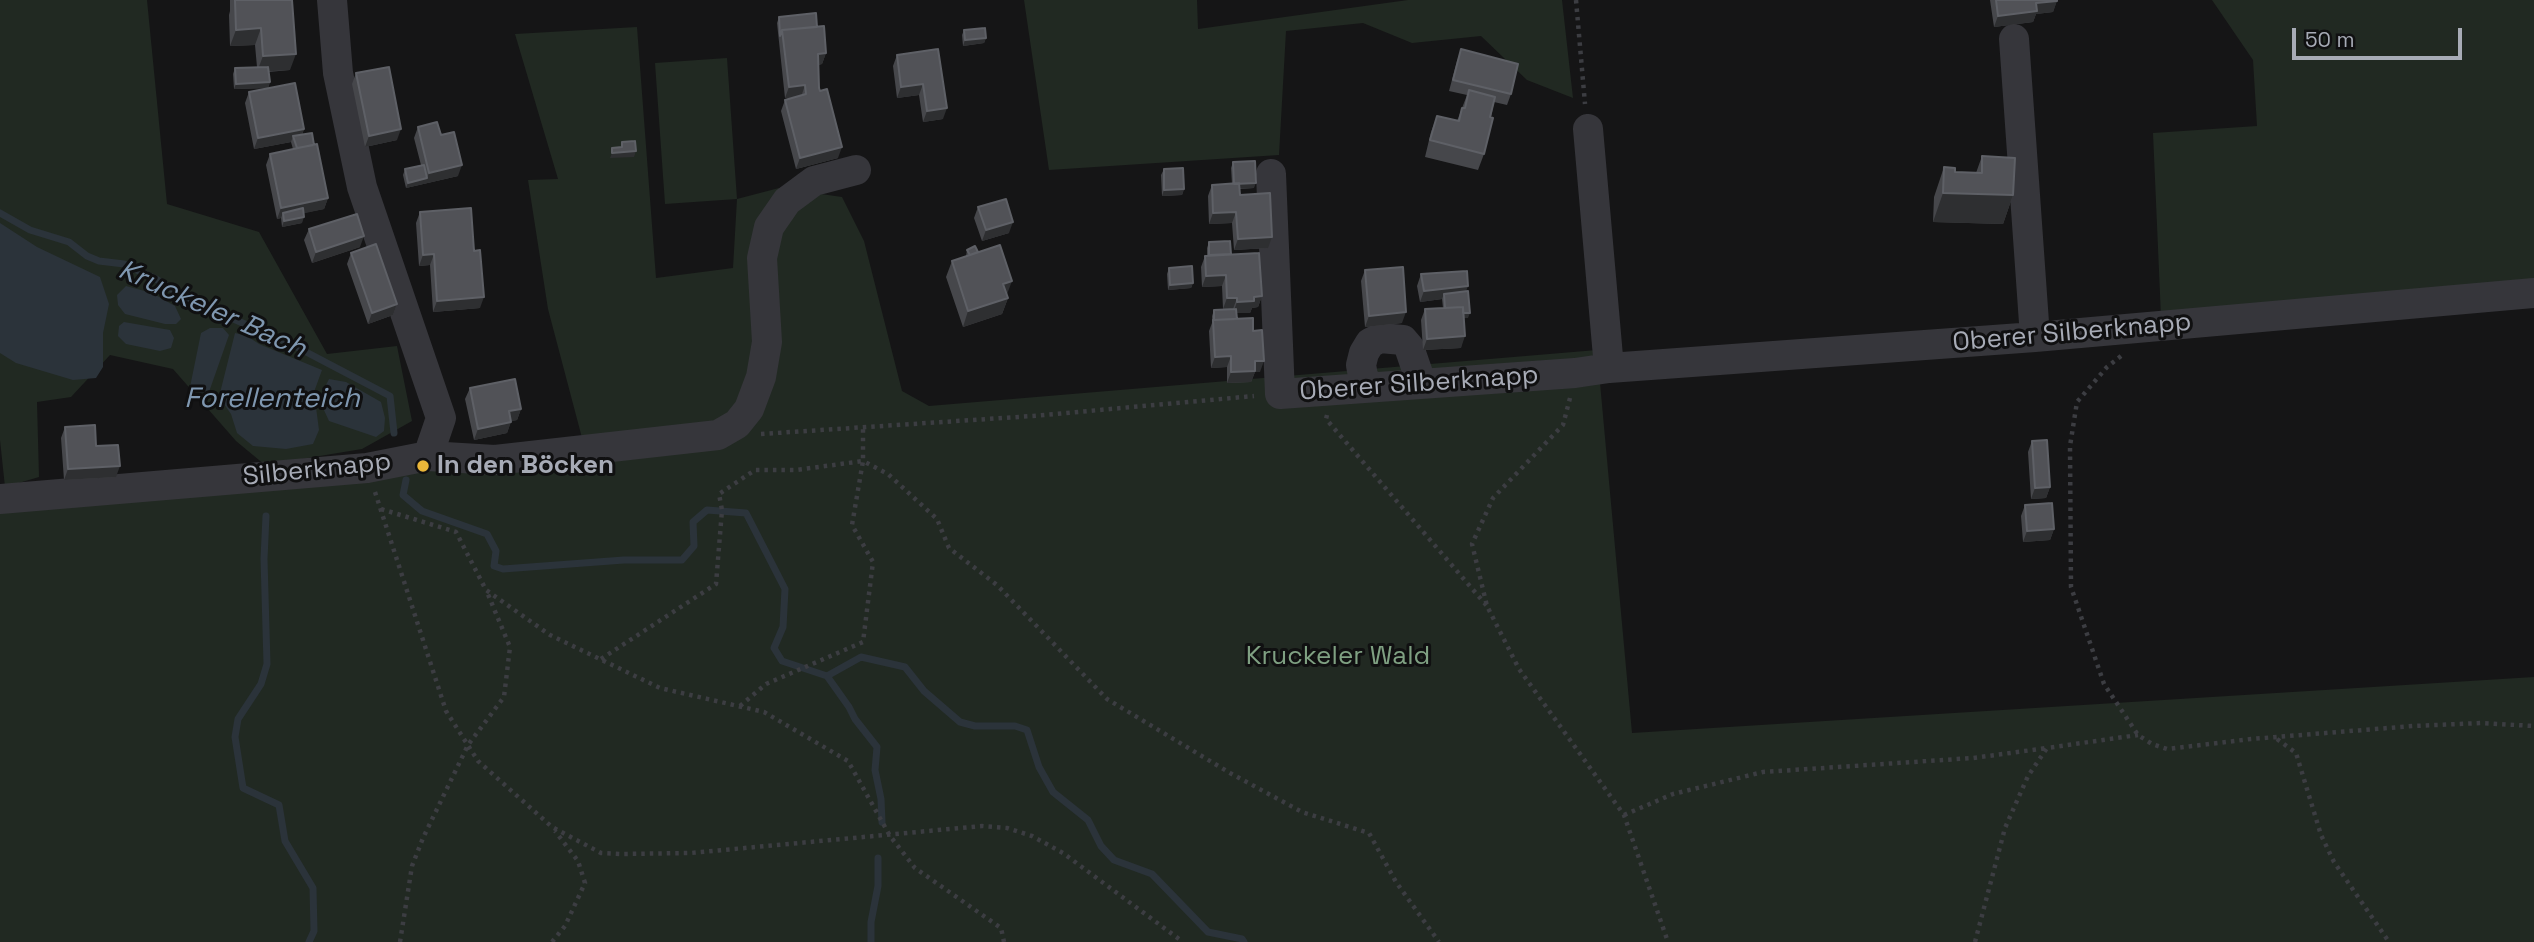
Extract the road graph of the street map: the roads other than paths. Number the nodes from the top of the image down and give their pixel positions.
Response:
1 (332, 0) edge
2 (2014, 39) dead end
3 (1588, 130) road end
4 (856, 170) dead end
5 (1271, 174) dead end
6 (2534, 293) edge
7 (2035, 337) junction
8 (1609, 368) junction
9 (1421, 383) junction
10 (1369, 387) junction
11 (428, 456) junction
12 (0, 499) edge

1 - 11 street
2 - 7 street
3 - 8 street
4 - 11 street, Silberknapp
5 - 10 street, Oberer Silberknapp
6 - 7 street, Oberer Silberknapp
7 - 8 street, Oberer Silberknapp
8 - 9 street, Oberer Silberknapp
9 - 10 street, Oberer Silberknapp
9 - 10 street
11 - 12 street, Silberknapp

